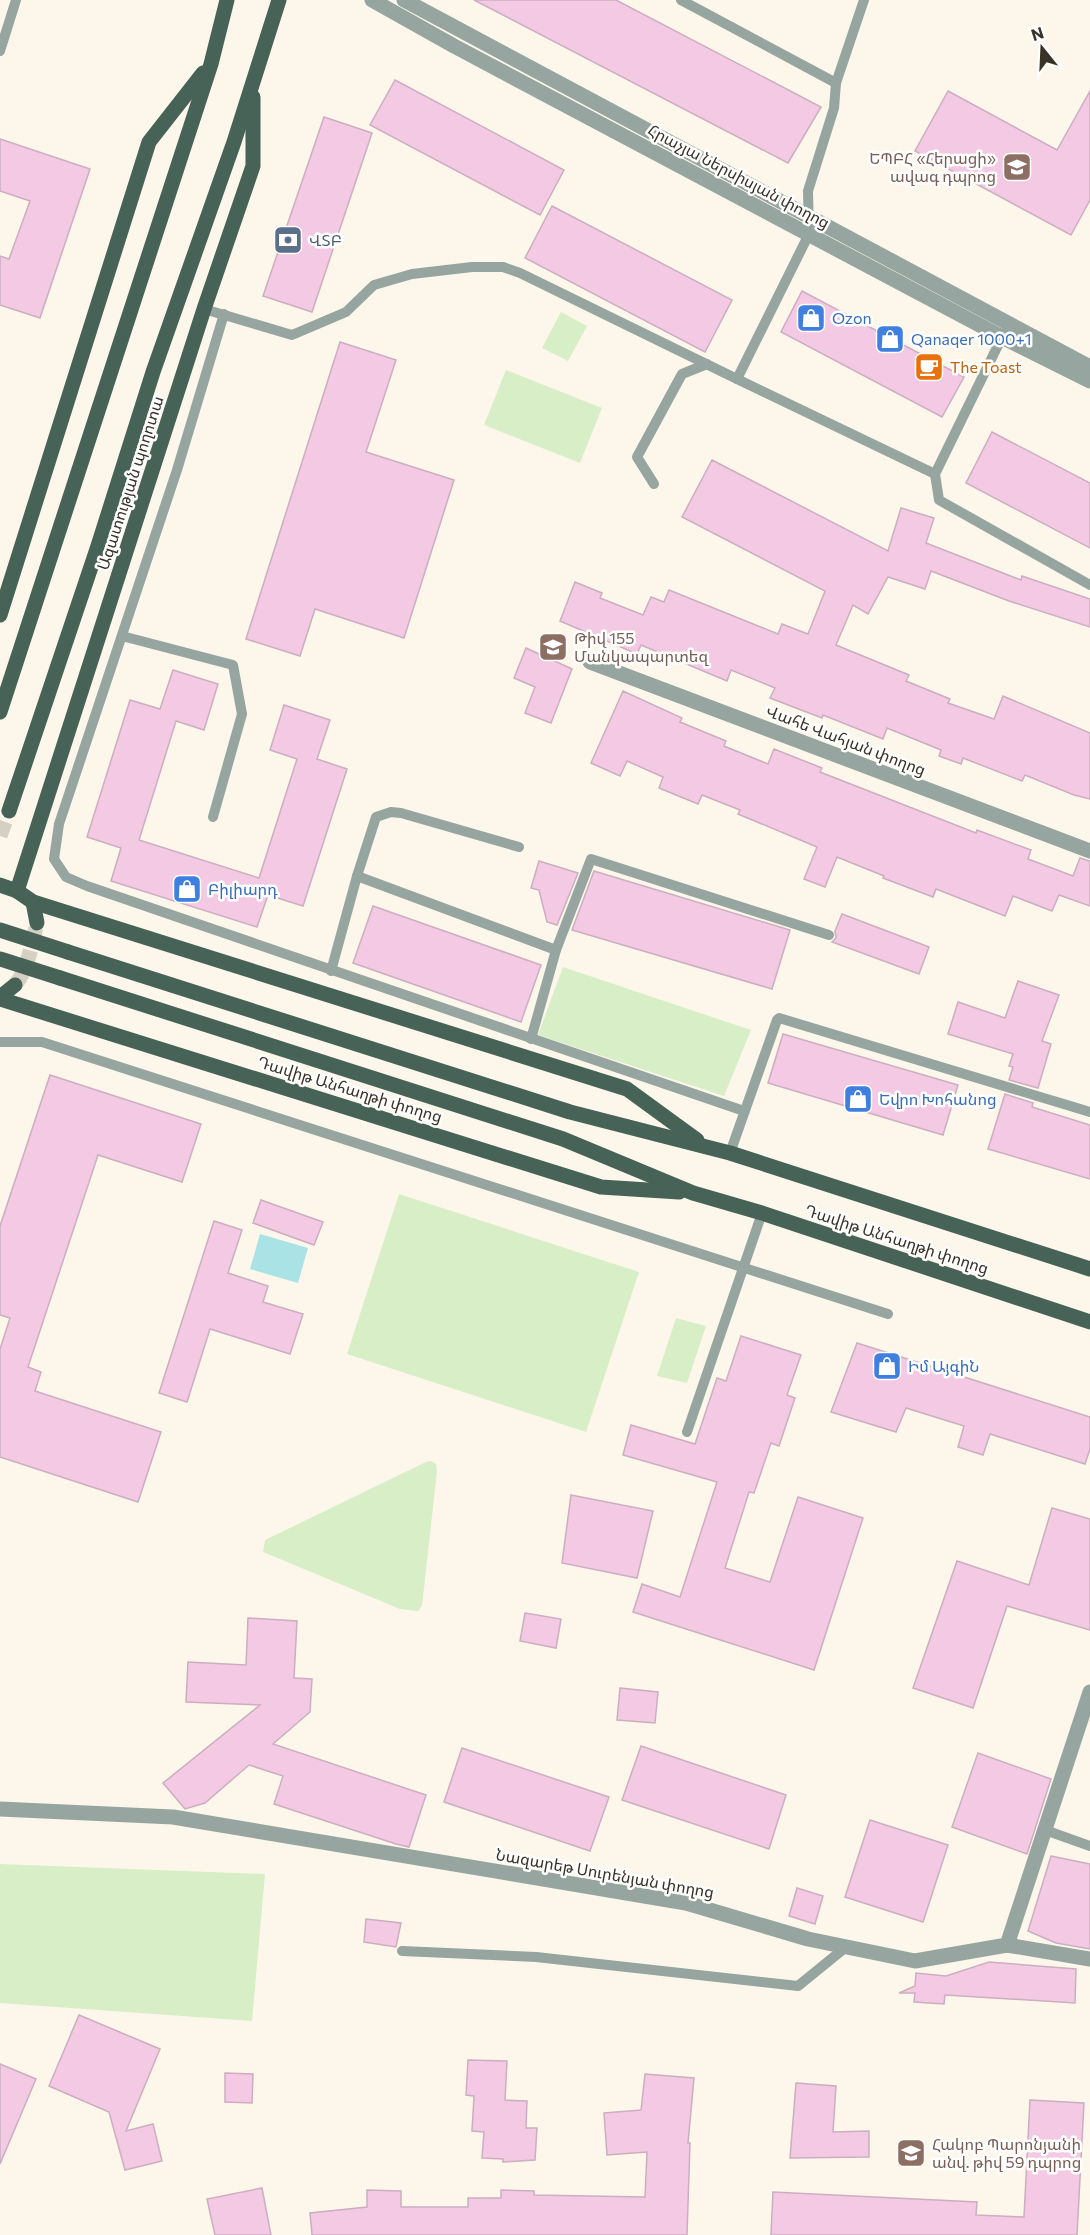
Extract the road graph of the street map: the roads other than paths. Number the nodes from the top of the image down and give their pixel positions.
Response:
1 (16, 0) edge
2 (227, 0) edge
3 (279, 0) edge
4 (372, 0) edge
5 (404, 0) edge
6 (681, 0) edge
7 (864, 0) edge
8 (0, 51) edge
9 (211, 64) junction
10 (253, 82) junction
11 (836, 83) junction
12 (809, 218) junction
13 (809, 234) junction
14 (204, 309) junction
15 (224, 314) junction
16 (1005, 331) junction
17 (707, 364) junction
18 (1090, 367) edge
19 (737, 379) junction
20 (1090, 381) edge
21 (935, 474) junction
22 (654, 484) dead end
23 (1090, 585) edge
24 (0, 615) edge
25 (122, 636) junction
26 (590, 662) dead end
27 (0, 712) edge
28 (9, 811) tunnel mouth
29 (213, 817) dead end
30 (519, 847) dead end
31 (1090, 851) edge
32 (357, 876) junction
33 (0, 885) edge
34 (17, 891) junction
35 (33, 902) junction
36 (37, 923) tunnel mouth
37 (0, 930) edge
38 (829, 934) dead end
39 (556, 950) junction
40 (0, 959) edge
41 (331, 971) junction
42 (15, 985) tunnel mouth
43 (0, 998) edge
44 (531, 1039) junction
45 (0, 1041) edge
46 (744, 1111) junction
47 (1090, 1112) edge
48 (704, 1145) junction
49 (730, 1153) junction
50 (693, 1193) junction
51 (762, 1213) junction
52 (743, 1267) junction
53 (1090, 1269) edge
54 (888, 1314) dead end
55 (1090, 1322) edge
56 (687, 1432) dead end
57 (1090, 1692) edge
58 (0, 1809) edge
59 (1045, 1830) junction
60 (1090, 1846) edge
61 (1007, 1945) junction
62 (846, 1947) junction
63 (402, 1951) dead end
64 (1090, 1959) edge

1 - 8 lane
2 - 9 main road
3 - 10 main road, Ազատության պողոտա
4 - 13 street, Հրաչյա Ներսիսյան փողոց
5 - 12 street, Հրաչյա Ներսիսյան փողոց
6 - 11 lane
7 - 11 lane
9 - 24 main road
9 - 27 main road
10 - 14 main road, Ազատության պողոտա
10 - 28 main road, Ազատության պողոտա
11 - 12 lane
12 - 13 lane
12 - 16 street, Հրաչյա Ներսիսյան փողոց
13 - 16 street, Հրաչյա Ներսիսյան փողոց
13 - 19 lane
14 - 15 lane
14 - 34 main road, Ազատության պողոտա
15 - 17 lane
15 - 25 lane
16 - 18 street, Հրաչյա Ներսիսյան փողոց
16 - 20 street, Հրաչյա Ներսիսյան փողոց
16 - 21 lane
17 - 19 lane
17 - 22 lane
19 - 21 lane
21 - 23 lane
25 - 29 lane
25 - 41 lane
26 - 31 street, Վահե Վահյան փողոց
30 - 32 lane
32 - 39 lane
32 - 41 lane
33 - 34 main road, Դավիթ Անհաղթի փողոց
34 - 35 main road, Դավիթ Անհաղթի փողոց
35 - 36 main road
35 - 48 main road, Դավիթ Անհաղթի փողոց
37 - 48 main road, Դավիթ Անհաղթի փողոց, bridge
38 - 39 lane
39 - 44 lane
40 - 50 main road, Դավիթ Անհաղթի փողոց, bridge
41 - 44 lane
42 - 43 main road
43 - 50 main road, Դավիթ Անհաղթի փողոց
44 - 46 lane
45 - 52 lane
46 - 47 lane
46 - 49 lane
48 - 49 main road, Դավիթ Անհաղթի փողոց
49 - 53 main road, Դավիթ Անհաղթի փողոց
50 - 51 main road, Դավիթ Անհաղթի փողոց
51 - 52 lane
51 - 55 main road, Դավիթ Անհաղթի փողոց
52 - 54 lane
52 - 56 lane
57 - 59 street
58 - 62 street, Նազարեթ Սուրենյան փողոց
59 - 60 lane
59 - 61 street
61 - 62 street, Նազարեթ Սուրենյան փողոց
61 - 64 street, Նազարեթ Սուրենյան փողոց
62 - 63 lane

